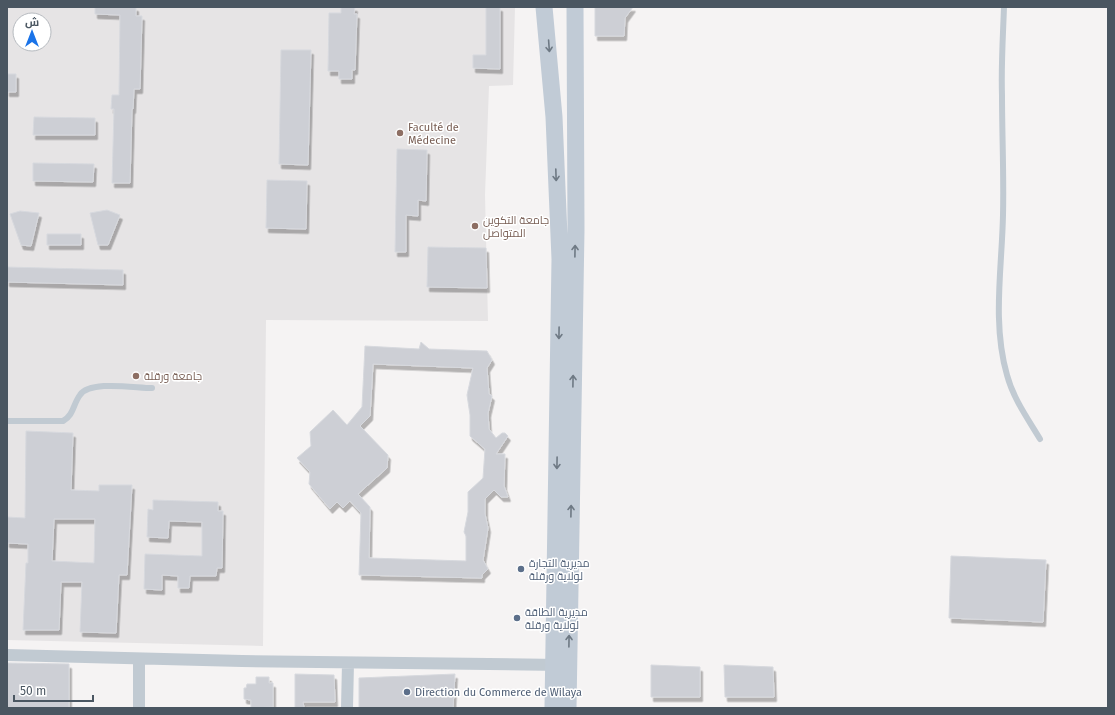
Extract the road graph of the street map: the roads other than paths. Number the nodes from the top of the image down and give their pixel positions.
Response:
1 (544, 7) edge
2 (575, 7) edge
3 (1004, 7) edge
4 (567, 305) junction
5 (152, 388) dead end
6 (7, 421) edge
7 (1040, 439) dead end
8 (7, 655) edge
9 (139, 659) junction
10 (348, 663) junction
11 (561, 665) junction
12 (139, 708) edge
13 (347, 708) edge
14 (553, 708) edge
15 (568, 708) edge

1 -> 4 street
4 -> 2 street
3 - 7 lane
4 - 11 street
5 - 6 lane
8 - 9 street
9 - 10 street
9 - 12 street
10 - 11 street
10 - 13 street
11 - 14 street
11 - 15 street

